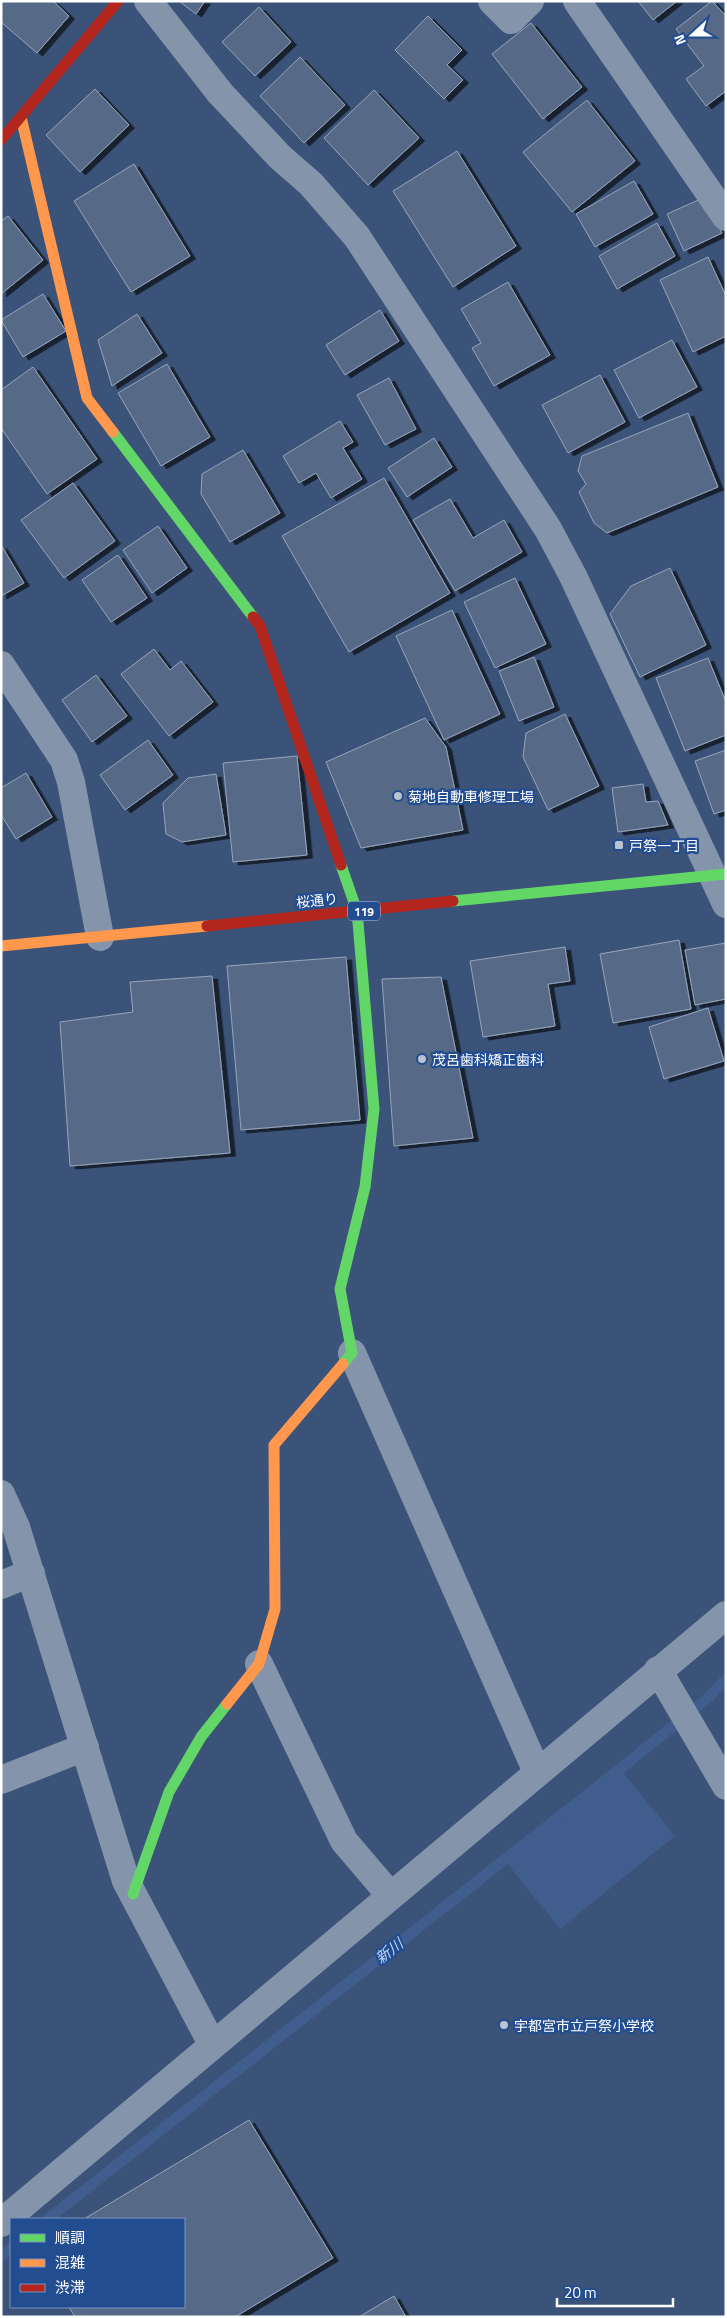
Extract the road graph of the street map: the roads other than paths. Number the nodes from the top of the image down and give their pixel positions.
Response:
1 (118, 1) edge
2 (148, 1) edge
3 (492, 1) edge
4 (530, 1) edge
5 (578, 1) edge
6 (21, 117) junction
7 (1, 140) edge
8 (726, 217) edge
9 (1, 665) edge
10 (718, 875) edge
11 (726, 904) edge
12 (357, 911) junction
13 (100, 937) junction
14 (1, 946) edge
15 (352, 1353) junction
16 (1, 1494) edge
17 (31, 1573) junction
18 (1, 1585) edge
19 (726, 1614) edge
20 (259, 1664) junction
21 (658, 1670) junction
22 (84, 1747) junction
23 (537, 1772) junction
24 (1, 1780) edge
25 (726, 1786) edge
26 (133, 1894) junction
27 (390, 1895) junction
28 (212, 2044) junction
29 (1, 2223) edge

1 - 6 main road
2 - 10 street
3 - 4 street
5 - 8 street
6 - 7 main road
6 - 12 main road
9 - 13 street
10 - 11 street
10 - 12 main road, 桜通り / 119
12 - 13 main road, 桜通り / 119
12 - 15 main road
13 - 14 main road, 桜通り / 119
15 - 20 main road
15 - 23 street
16 - 17 street
17 - 18 street
17 - 22 street
19 - 21 street
20 - 26 main road
20 - 27 street
21 - 23 street
21 - 25 street
22 - 24 street
22 - 26 street
23 - 27 street
26 - 28 street
27 - 28 street
28 - 29 street

